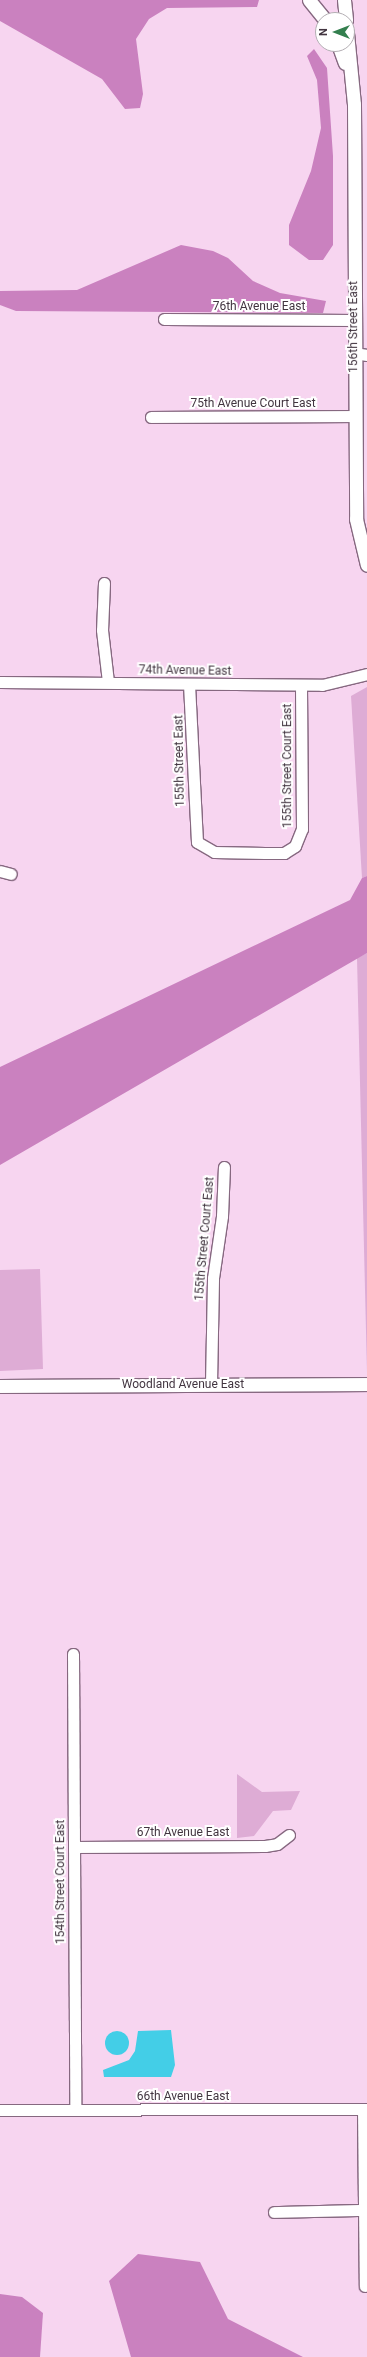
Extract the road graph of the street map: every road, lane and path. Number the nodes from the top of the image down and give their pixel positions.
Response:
1 (309, 0) edge
2 (344, 0) edge
3 (319, 12) edge
4 (345, 12) edge
5 (341, 52) edge
6 (349, 52) edge
7 (353, 88) junction
8 (164, 319) dead end
9 (354, 320) junction
10 (354, 353) junction
11 (367, 355) edge
12 (354, 416) junction
13 (151, 417) dead end
14 (367, 565) edge
15 (104, 583) dead end
16 (367, 674) edge
17 (0, 682) edge
18 (108, 682) junction
19 (190, 684) junction
20 (301, 685) junction
21 (294, 846) joint
22 (224, 1167) dead end
23 (211, 1384) junction
24 (367, 1384) edge
25 (0, 1386) edge
26 (73, 1654) dead end
27 (289, 1835) dead end
28 (74, 1847) junction
29 (365, 2109) edge
30 (0, 2110) edge
31 (75, 2110) junction
32 (364, 2210) junction
33 (274, 2212) dead end
34 (365, 2286) dead end

1 - 3 street
2 - 4 street
5 - 7 street
6 - 7 street
7 - 9 street, 156th Street East
8 - 9 street, 76th Avenue East
9 - 10 street, 156th Street East
10 - 11 street
10 - 12 street, 156th Street East
12 - 13 street, 75th Avenue Court East
12 - 14 street, 156th Street East
15 - 18 street
16 - 20 street, 74th Avenue East
17 - 18 street, 74th Avenue East
18 - 19 street, 74th Avenue East
19 - 20 street, 74th Avenue East
19 - 21 street, 155th Street East
20 - 21 street, 155th Street Court East
22 - 23 street, 155th Street Court East
23 - 24 street, Woodland Avenue East
23 - 25 street, Woodland Avenue East
26 - 28 street, 154th Street Court East
27 - 28 street, 67th Avenue East
28 - 31 street, 154th Street Court East
29 - 31 street, 66th Avenue East
29 - 32 street
30 - 31 street, 66th Avenue East
32 - 33 street
32 - 34 street

